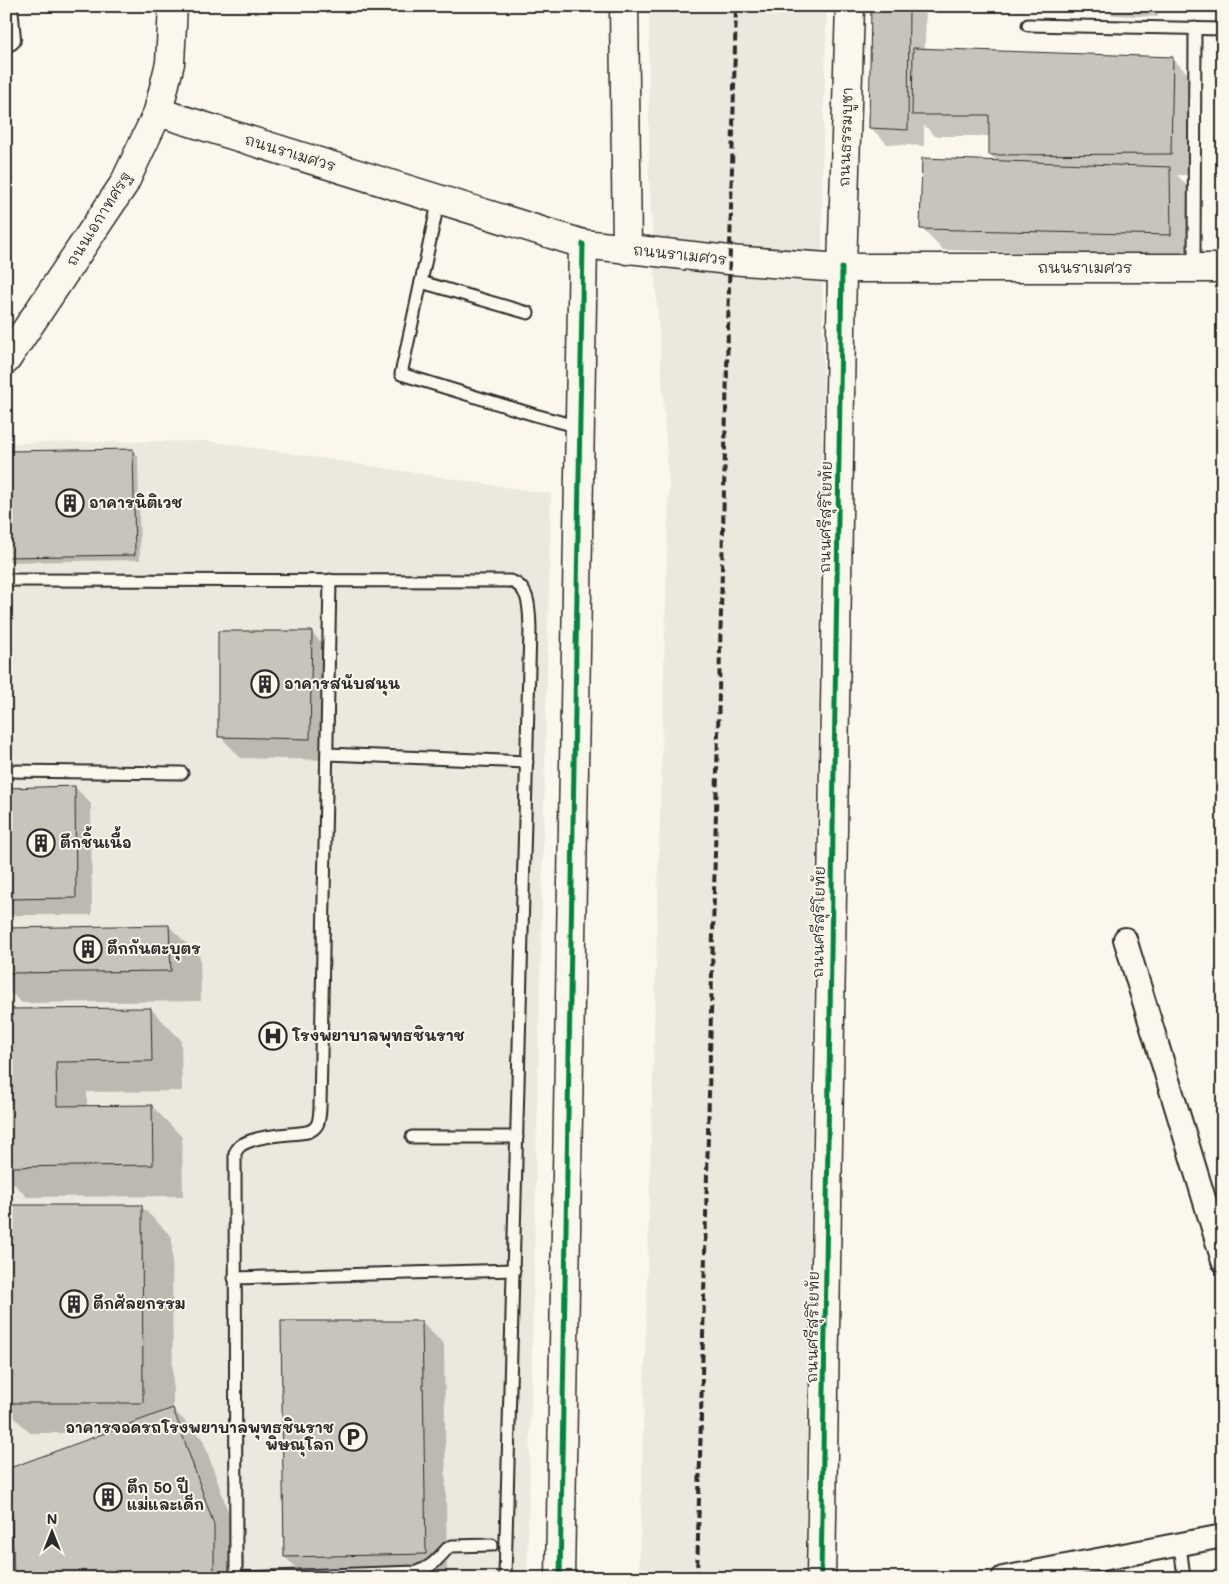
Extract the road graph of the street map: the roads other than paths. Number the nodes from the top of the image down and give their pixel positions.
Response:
1 (6, 6) edge
2 (173, 6) edge
3 (624, 6) edge
4 (850, 6) edge
5 (1028, 24) dead end
6 (1195, 28) junction
7 (1223, 29) edge
8 (9, 39) dead end
9 (158, 112) junction
10 (439, 199) junction
11 (584, 244) junction
12 (627, 250) junction
13 (842, 268) junction
14 (1194, 268) junction
15 (1223, 268) edge
16 (421, 282) junction
17 (528, 313) dead end
18 (6, 360) edge
19 (580, 428) junction
20 (6, 580) edge
21 (330, 580) junction
22 (327, 754) junction
23 (527, 762) junction
24 (6, 771) edge
25 (182, 773) dead end
26 (1125, 938) dead end
27 (412, 1137) dead end
28 (517, 1137) junction
29 (1223, 1261) edge
30 (514, 1270) junction
31 (234, 1278) junction
32 (1223, 1536) edge
33 (1180, 1544) junction
34 (492, 1546) dead end
35 (236, 1578) edge
36 (243, 1578) edge
37 (506, 1578) edge
38 (560, 1578) edge
39 (821, 1578) edge
40 (1003, 1578) edge
41 (1184, 1578) edge

1 - 8 street
2 - 9 street, ถนนเอกาทศรฐ
3 - 12 street
4 - 13 street, ถนนธรรมบูชา
5 - 6 lane
6 - 7 lane
6 - 14 lane
9 - 10 street, ถนนราเมศวร
9 - 18 street, ถนนเอกาทศรฐ
10 - 11 street, ถนนราเมศวร
10 - 16 lane
11 - 12 street, ถนนราเมศวร
11 - 19 street
12 - 13 street, ถนนราเมศวร
13 - 14 street, ถนนราเมศวร
13 - 39 street, ถนนศรีสุริโยทัย
14 - 15 street, ถนนราเมศวร
16 - 17 lane
16 - 19 lane
19 - 38 street
20 - 21 lane
21 - 22 lane
21 - 23 lane
22 - 23 lane
22 - 31 lane
23 - 28 lane
24 - 25 lane
26 - 29 street
27 - 28 lane
28 - 30 lane
30 - 31 lane
30 - 37 lane
31 - 35 lane
32 - 33 street
33 - 40 street
33 - 41 lane
34 - 36 lane

